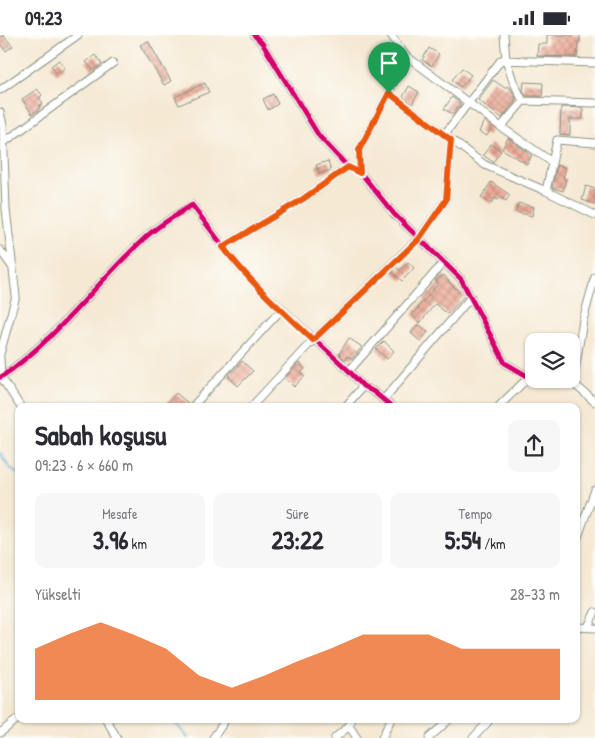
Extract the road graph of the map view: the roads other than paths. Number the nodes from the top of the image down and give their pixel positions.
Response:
1 (78, 35) edge
2 (254, 35) edge
3 (391, 35) edge
4 (504, 35) edge
5 (405, 55) junction
6 (506, 60) junction
7 (114, 63) dead end
8 (595, 63) edge
9 (0, 90) edge
10 (389, 93) junction
11 (468, 101) junction
12 (523, 101) junction
13 (595, 103) edge
14 (0, 112) edge
15 (1, 125) edge
16 (500, 127) junction
17 (444, 135) junction
18 (451, 140) junction
19 (3, 143) junction
20 (595, 143) edge
21 (552, 161) junction
22 (348, 167) junction
23 (360, 173) junction
24 (546, 191) junction
25 (2, 193) edge
26 (595, 215) edge
27 (419, 239) junction
28 (10, 242) junction
29 (0, 244) edge
30 (223, 247) junction
31 (0, 250) edge
32 (444, 262) junction
33 (13, 268) junction
34 (595, 277) edge
35 (471, 297) junction
36 (282, 310) junction
37 (313, 340) junction
38 (580, 343) edge
39 (0, 354) edge
40 (0, 358) edge
41 (349, 371) junction
42 (525, 374) edge
43 (1, 377) edge
44 (525, 382) edge
45 (363, 386) junction
46 (579, 388) edge
47 (384, 399) junction
48 (595, 402) edge
49 (18, 403) edge
50 (196, 403) edge
51 (255, 403) edge
52 (349, 403) edge
53 (388, 403) edge
54 (502, 403) edge
55 (595, 490) edge
56 (580, 531) edge
57 (595, 612) edge
58 (591, 627) edge
59 (15, 721) edge
60 (108, 723) edge
61 (223, 723) edge
62 (349, 723) edge
63 (350, 723) edge
64 (389, 723) edge
65 (445, 723) edge
66 (487, 723) edge
67 (0, 733) edge
68 (117, 738) edge
69 (213, 738) edge
70 (335, 738) edge
71 (357, 738) edge
72 (382, 738) edge
73 (428, 738) edge
74 (474, 738) edge

1 - 9 street
2 - 22 street
3 - 5 street
4 - 6 street
5 - 10 street
5 - 11 street
6 - 8 street
6 - 11 street
6 - 12 street
7 - 19 street
10 - 17 street
10 - 23 street
11 - 16 street
11 - 17 street
12 - 13 street
12 - 16 street
14 - 15 street
15 - 19 street
16 - 21 street
17 - 18 street
18 - 24 street
18 - 27 street
19 - 25 street
20 - 21 street
21 - 24 street
22 - 23 street
22 - 30 street
23 - 27 street
24 - 26 street
25 - 28 street
27 - 32 street
27 - 37 street
28 - 29 street
28 - 33 street
30 - 36 street
30 - 43 street
31 - 33 street
32 - 35 street
32 - 41 street
33 - 39 street
34 - 38 street
35 - 42 street
35 - 47 street
36 - 37 street
36 - 50 street
37 - 41 street
37 - 51 street
40 - 43 street
41 - 45 street
43 - 49 street
44 - 54 street
45 - 47 street
45 - 52 street
46 - 48 street
47 - 53 street
55 - 56 street
57 - 58 street
59 - 67 street
60 - 68 street
61 - 69 street
62 - 70 street
63 - 71 street
64 - 72 street
65 - 73 street
66 - 74 street

